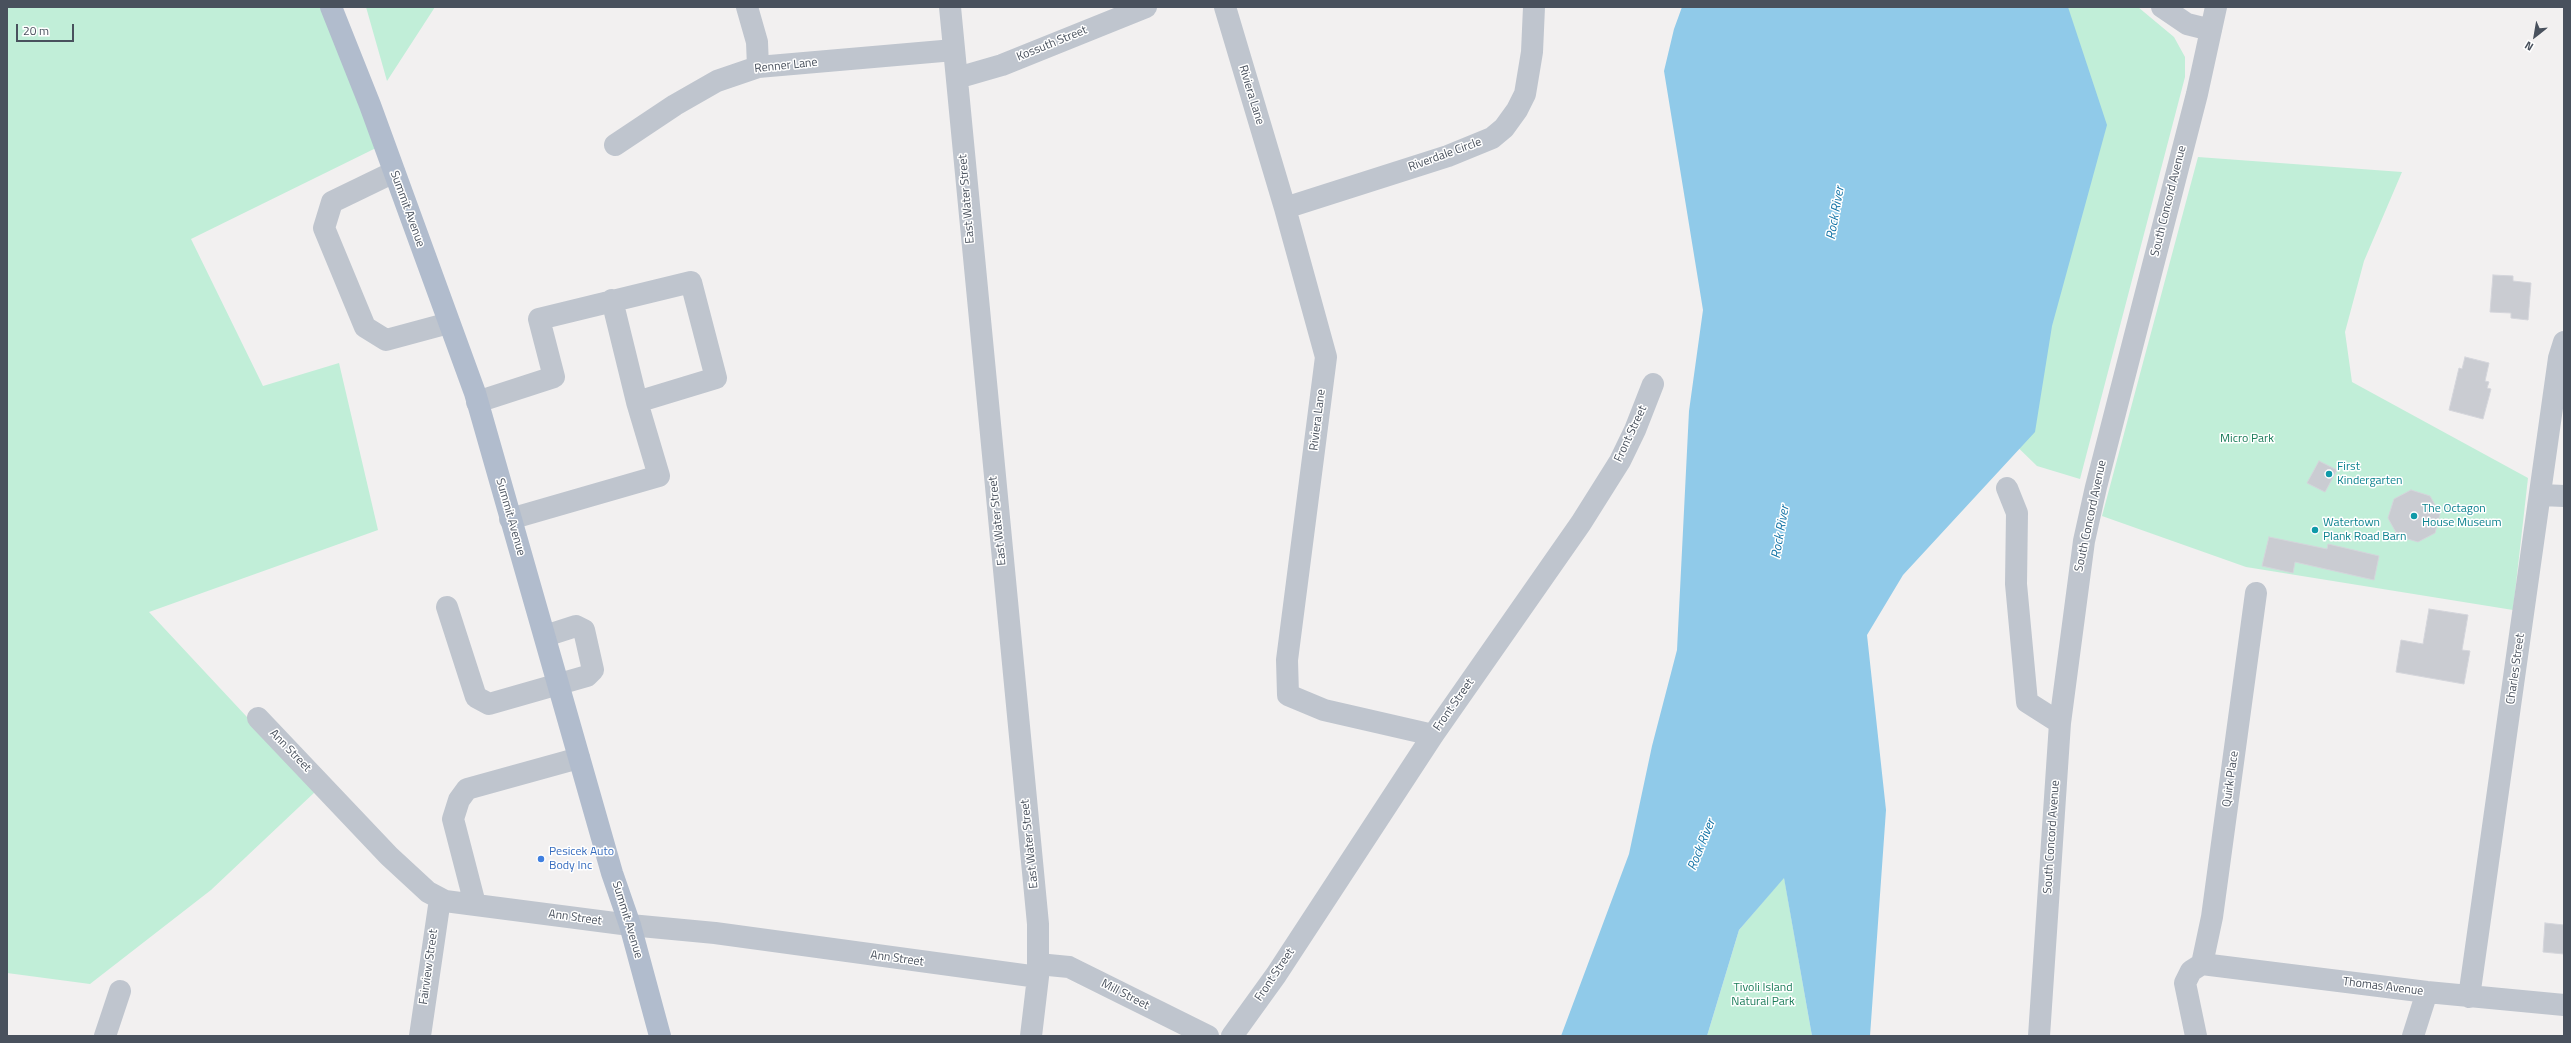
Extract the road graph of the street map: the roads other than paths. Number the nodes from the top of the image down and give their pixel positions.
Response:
1 (331, 7) edge
2 (747, 7) edge
3 (950, 7) edge
4 (1146, 7) edge
5 (1224, 7) edge
6 (1534, 7) edge
7 (2162, 7) edge
8 (2216, 7) edge
9 (2211, 30) junction
10 (954, 50) junction
11 (758, 68) junction
12 (957, 78) junction
13 (615, 145) dead end
14 (394, 172) junction
15 (1285, 208) junction
16 (612, 300) junction
17 (449, 323) junction
18 (2564, 342) edge
19 (1653, 384) dead end
20 (477, 402) junction
21 (637, 402) junction
22 (2007, 488) dead end
23 (2541, 495) junction
24 (2564, 496) edge
25 (510, 519) junction
26 (2256, 593) dead end
27 (447, 607) dead end
28 (545, 636) junction
29 (558, 684) junction
30 (258, 718) dead end
31 (2060, 723) junction
32 (1433, 735) junction
33 (579, 758) junction
34 (440, 899) junction
35 (475, 904) junction
36 (630, 925) junction
37 (2202, 964) junction
38 (1038, 971) junction
39 (120, 991) dead end
40 (2427, 992) junction
41 (2469, 996) junction
42 (2564, 1005) edge
43 (1238, 1028) edge
44 (106, 1036) edge
45 (420, 1036) edge
46 (660, 1036) edge
47 (1031, 1036) edge
48 (1208, 1036) edge
49 (2039, 1036) edge
50 (2196, 1036) edge
51 (2413, 1036) edge

1 - 14 main road, Summit Avenue
2 - 11 street
3 - 10 street, East Water Street
4 - 12 street, Kossuth Street
5 - 15 street, Riviera Lane
6 - 15 street, Riverdale Circle
7 - 9 street
8 - 9 street, South Concord Avenue
9 - 31 street, South Concord Avenue
10 - 11 street, Renner Lane
10 - 12 street, East Water Street
11 - 13 street, Renner Lane
12 - 38 street, East Water Street
14 - 17 main road, Summit Avenue
14 - 17 street
15 - 32 street, Riviera Lane
16 - 20 street
16 - 21 street
16 - 21 street
17 - 20 main road, Summit Avenue
18 - 23 street, Charles Street
19 - 32 street, Front Street
20 - 25 main road, Summit Avenue
21 - 25 street
22 - 31 street
23 - 24 street
23 - 41 street, Charles Street
25 - 28 main road, Summit Avenue
26 - 37 street, Quirk Place
27 - 29 street
28 - 29 main road, Summit Avenue
28 - 29 street
29 - 33 main road, Summit Avenue
30 - 34 street, Ann Street
31 - 49 street, South Concord Avenue
32 - 43 street, Front Street
33 - 35 street
33 - 36 main road, Summit Avenue
34 - 35 street, Ann Street
34 - 45 street, Fairview Street
35 - 36 street, Ann Street
36 - 38 street, Ann Street
36 - 46 main road, Summit Avenue
37 - 40 street, Thomas Avenue
37 - 50 street
38 - 47 street, East Water Street
38 - 48 street, Mill Street
39 - 44 street
40 - 41 street, Thomas Avenue
40 - 51 street
41 - 42 street, Thomas Avenue

